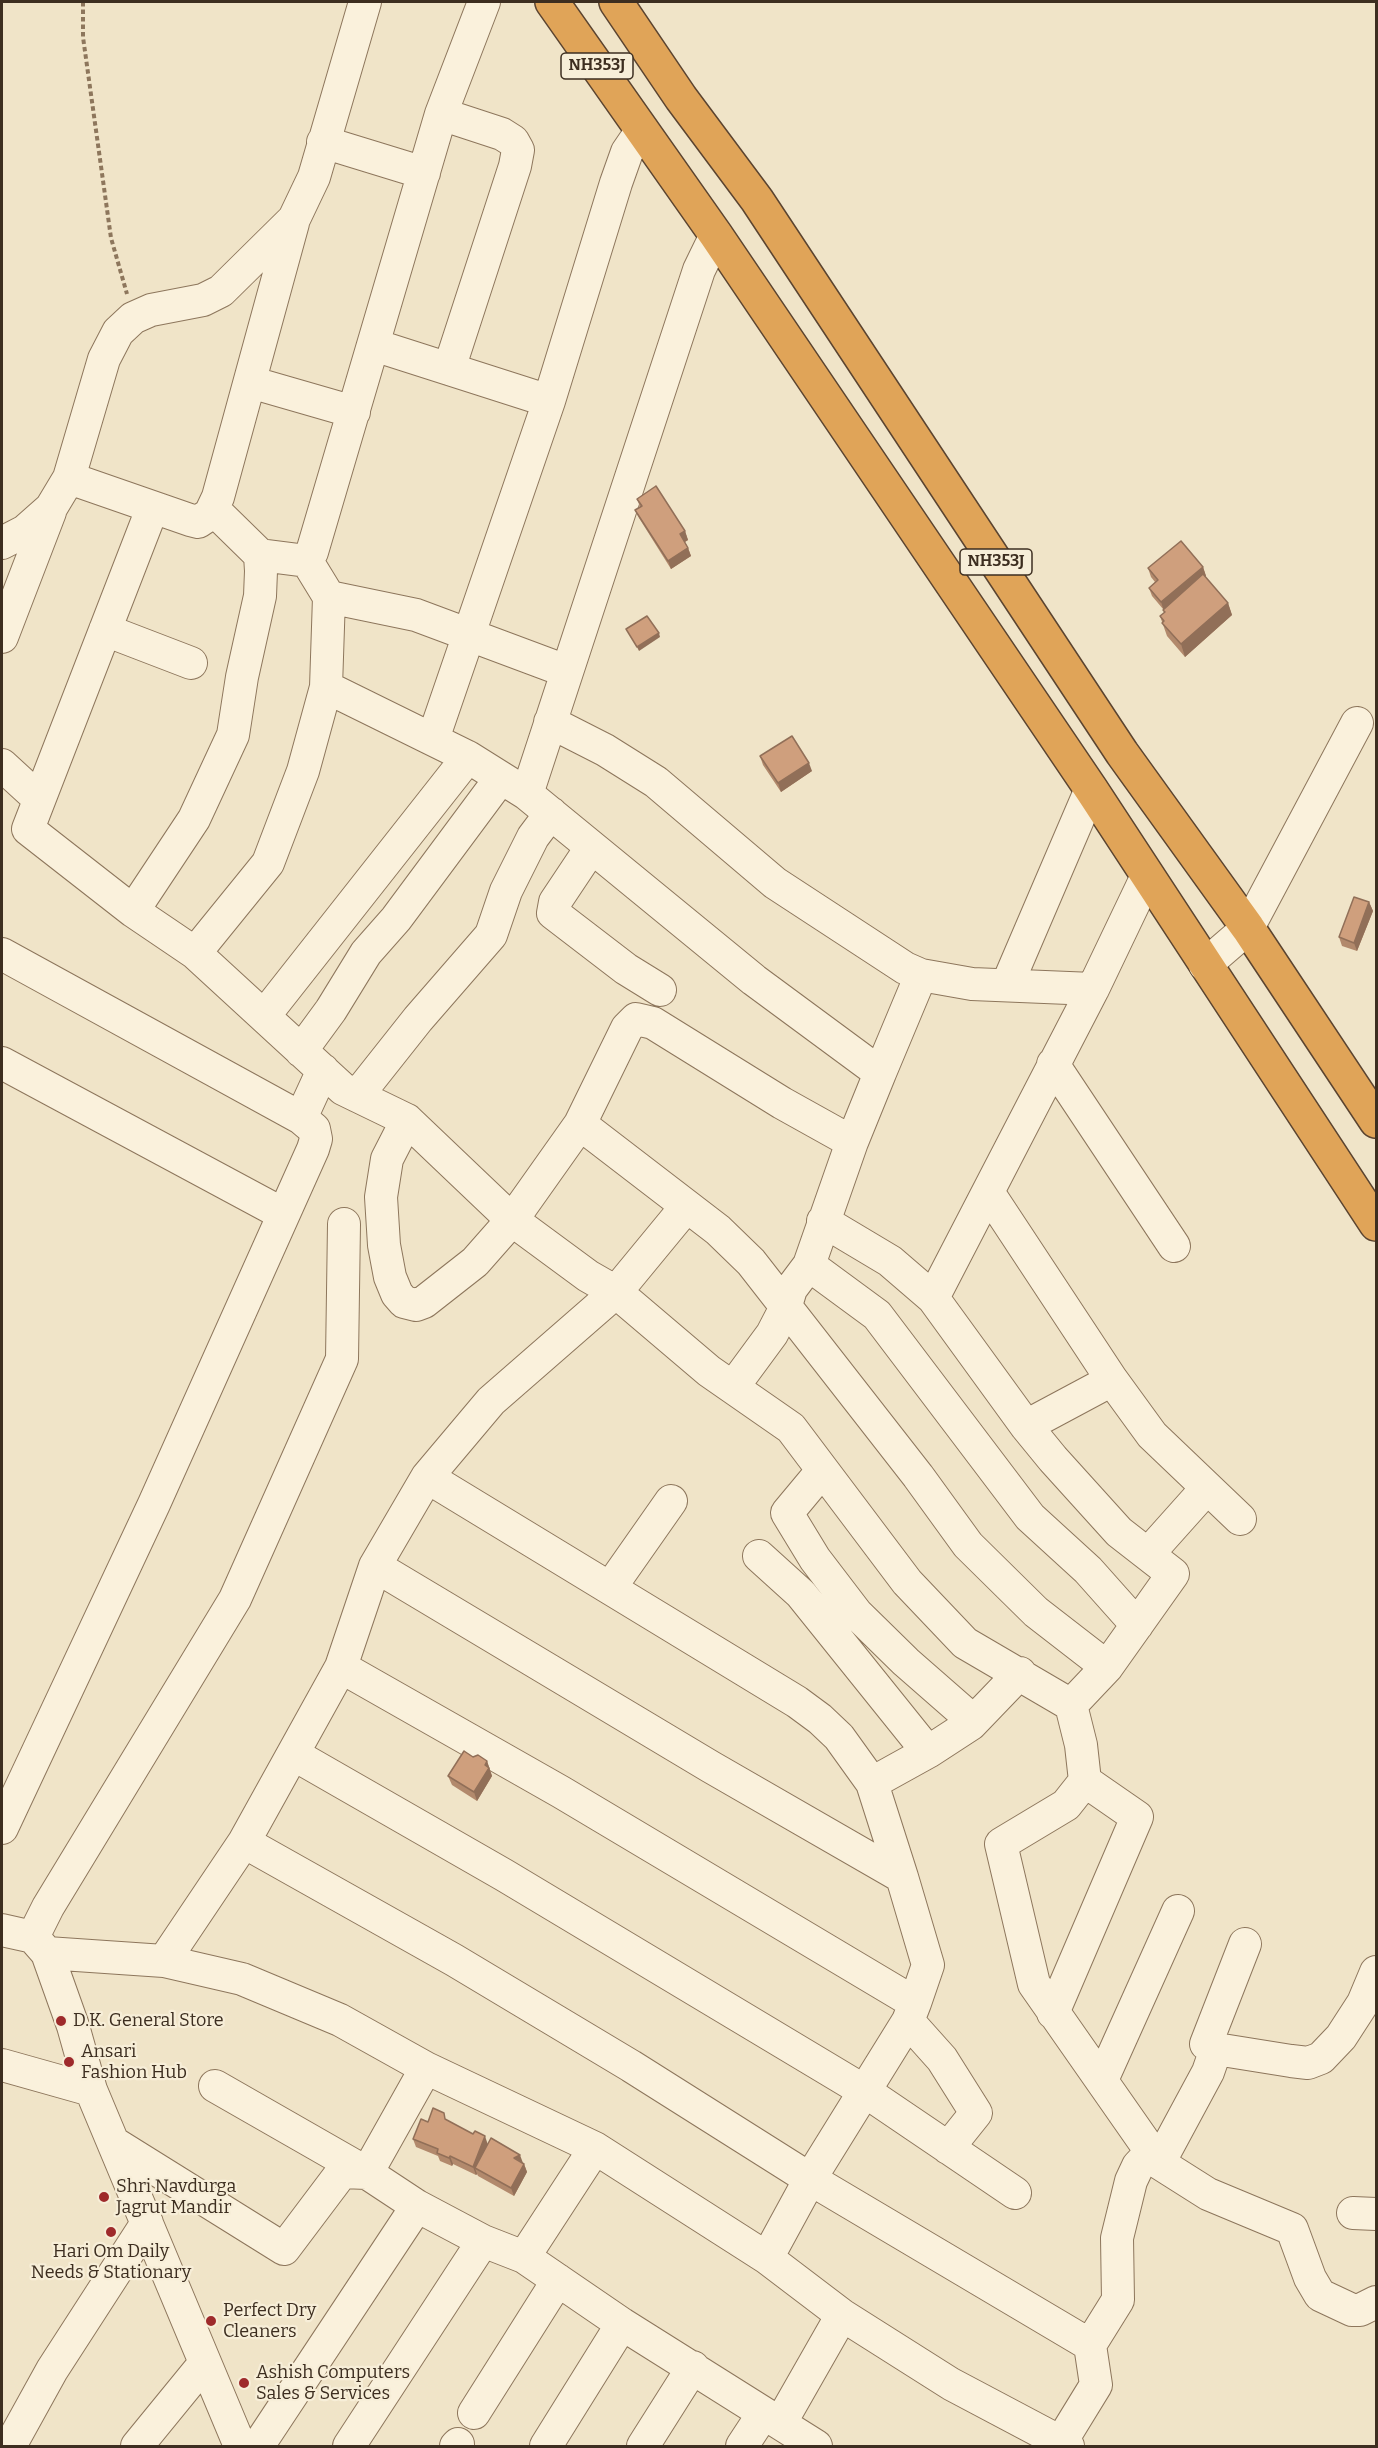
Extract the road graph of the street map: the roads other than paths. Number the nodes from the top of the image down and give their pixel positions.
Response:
1 (365, 2) edge
2 (484, 2) edge
3 (552, 2) edge
4 (616, 2) edge
5 (441, 114) junction
6 (642, 130) junction
7 (323, 142) junction
8 (424, 173) junction
9 (294, 219) junction
10 (716, 235) junction
11 (374, 345) junction
12 (449, 369) junction
13 (250, 382) junction
14 (549, 401) junction
15 (354, 412) junction
16 (69, 478) junction
17 (51, 508) junction
18 (213, 508) junction
19 (152, 509) junction
20 (2, 543) edge
21 (260, 555) junction
22 (307, 561) junction
23 (328, 597) junction
24 (105, 630) junction
25 (468, 634) junction
26 (2, 637) edge
27 (191, 663) dead end
28 (566, 671) junction
29 (326, 687) junction
30 (550, 722) junction
31 (1357, 723) dead end
32 (433, 739) junction
33 (468, 757) junction
34 (2, 765) edge
35 (513, 787) junction
36 (1091, 789) junction
37 (39, 799) junction
38 (551, 813) junction
39 (591, 848) junction
40 (1147, 876) junction
41 (133, 911) junction
42 (1248, 928) junction
43 (195, 953) junction
44 (2, 954) edge
45 (1205, 965) junction
46 (921, 975) junction
47 (1007, 985) junction
48 (1092, 989) junction
49 (660, 990) dead end
50 (264, 1016) junction
51 (312, 1061) junction
52 (2, 1063) edge
53 (1053, 1064) junction
54 (880, 1073) junction
55 (357, 1096) junction
56 (301, 1118) junction
57 (407, 1120) junction
58 (1377, 1121) edge
59 (580, 1124) junction
60 (852, 1142) junction
61 (988, 1192) junction
62 (686, 1207) junction
63 (283, 1214) junction
64 (512, 1220) junction
65 (823, 1221) junction
66 (344, 1224) dead end
67 (1377, 1224) edge
68 (1174, 1246) dead end
69 (809, 1265) junction
70 (616, 1292) junction
71 (933, 1298) junction
72 (785, 1309) junction
73 (1112, 1380) junction
74 (733, 1387) junction
75 (1026, 1426) junction
76 (822, 1471) junction
77 (426, 1477) junction
78 (1207, 1488) junction
79 (672, 1501) dead end
80 (1240, 1519) dead end
81 (1148, 1554) junction
82 (759, 1556) dead end
83 (375, 1566) junction
84 (610, 1588) junction
85 (1137, 1625) junction
86 (341, 1667) junction
87 (1107, 1667) junction
88 (1020, 1673) junction
89 (1071, 1705) junction
90 (971, 1724) junction
91 (928, 1752) junction
92 (293, 1754) junction
93 (1085, 1781) junction
94 (872, 1783) junction
95 (2, 1828) edge
96 (244, 1842) junction
97 (902, 1877) junction
98 (1178, 1911) dead end
99 (2, 1930) edge
100 (1245, 1944) dead end
101 (40, 1945) junction
102 (164, 1961) junction
103 (1377, 1972) edge
104 (912, 2012) junction
105 (1053, 2013) junction
106 (1216, 2049) junction
107 (2, 2065) edge
108 (426, 2068) junction
109 (1102, 2080) junction
110 (215, 2086) dead end
111 (90, 2090) junction
112 (866, 2092) junction
113 (114, 2143) junction
114 (595, 2148) junction
115 (948, 2148) junction
116 (1156, 2157) junction
117 (367, 2173) junction
118 (810, 2180) junction
119 (1015, 2193) dead end
120 (417, 2206) junction
121 (147, 2223) junction
122 (483, 2241) junction
123 (524, 2257) junction
124 (767, 2258) junction
125 (558, 2280) junction
126 (1377, 2302) edge
127 (842, 2315) junction
128 (622, 2324) junction
129 (1090, 2345) junction
130 (204, 2364) junction
131 (693, 2367) junction
132 (474, 2413) dead end
133 (772, 2418) junction
134 (1065, 2444) edge
135 (10, 2446) edge
136 (136, 2446) edge
137 (240, 2446) edge
138 (258, 2446) edge
139 (349, 2446) edge
140 (546, 2446) edge
141 (643, 2446) edge
142 (742, 2446) edge
143 (816, 2446) edge

1 - 7 street
2 - 5 street
3 - 6 highway, NH353J
4 - 42 highway, NH353J
5 - 8 street
5 - 12 street
6 - 10 highway, NH353J
6 - 14 street
7 - 8 street
7 - 9 street
8 - 11 street
9 - 13 street
9 - 16 street
10 - 28 street
10 - 36 highway, NH353J
11 - 12 street
11 - 15 street
12 - 14 street
13 - 15 street
13 - 18 street
14 - 25 street
15 - 22 street
16 - 17 street
16 - 19 street
17 - 20 street
17 - 26 street
18 - 19 street
18 - 21 street
19 - 24 street
21 - 22 street
21 - 41 street
22 - 23 street
23 - 25 street
23 - 29 street
24 - 27 street
24 - 37 street
25 - 28 street
25 - 32 street
28 - 30 street
29 - 32 street
29 - 43 street
30 - 35 street
30 - 46 street
31 - 42 street
32 - 33 street
33 - 35 street
33 - 50 street
34 - 37 street
35 - 38 street
35 - 51 street
36 - 40 highway, NH353J
36 - 47 street
37 - 41 street
38 - 39 street
38 - 55 street
39 - 49 street
39 - 54 street
40 - 45 highway, NH353J
40 - 48 street
41 - 43 street
42 - 45 street
42 - 58 highway, NH353J
43 - 50 street
44 - 56 street
45 - 67 highway, NH353J
46 - 47 street
46 - 54 street
47 - 48 street
48 - 53 street
50 - 51 street
51 - 55 street
51 - 56 street
52 - 63 street
53 - 61 street
53 - 68 street
54 - 60 street
55 - 57 street
56 - 63 street
57 - 64 street
57 - 64 street
59 - 60 street
59 - 62 street
59 - 64 street
60 - 65 street
61 - 71 street
61 - 73 street
62 - 70 street
62 - 72 street
63 - 95 street
64 - 70 street
65 - 69 street
65 - 71 street
66 - 101 street
69 - 72 street
69 - 85 street
70 - 74 street
70 - 77 street
71 - 75 street
72 - 74 street
72 - 87 street
73 - 75 street
73 - 78 street
74 - 76 street
75 - 81 street
76 - 88 street
76 - 90 street
77 - 83 street
77 - 84 street
78 - 80 street
78 - 81 street
79 - 84 street
81 - 85 street
82 - 91 street
83 - 86 street
83 - 97 street
84 - 94 street
85 - 87 street
86 - 92 street
86 - 104 street
87 - 89 street
88 - 89 street
88 - 90 street
89 - 93 street
90 - 91 street
91 - 94 street
92 - 96 street
92 - 112 street
93 - 105 street
93 - 105 street
94 - 97 street
96 - 102 street
96 - 118 street
97 - 104 street
98 - 109 street
99 - 101 street
100 - 106 street
101 - 102 street
101 - 111 street
102 - 108 street
103 - 106 street
104 - 112 street
104 - 115 street
105 - 109 street
106 - 116 street
107 - 111 street
108 - 114 street
108 - 117 street
109 - 116 street
110 - 117 street
111 - 113 street
112 - 115 street
112 - 118 street
113 - 117 street
113 - 121 street
114 - 123 street
114 - 124 street
115 - 119 street
116 - 126 street
116 - 129 street
117 - 120 street
118 - 124 street
118 - 129 street
120 - 122 street
120 - 138 street
121 - 130 street
121 - 135 street
122 - 123 street
122 - 139 street
123 - 125 street
124 - 127 street
125 - 128 street
125 - 132 street
127 - 133 street
127 - 134 street
128 - 131 street
128 - 140 street
129 - 134 street
130 - 136 street
130 - 137 street
131 - 133 street
131 - 141 street
133 - 142 street
133 - 143 street

